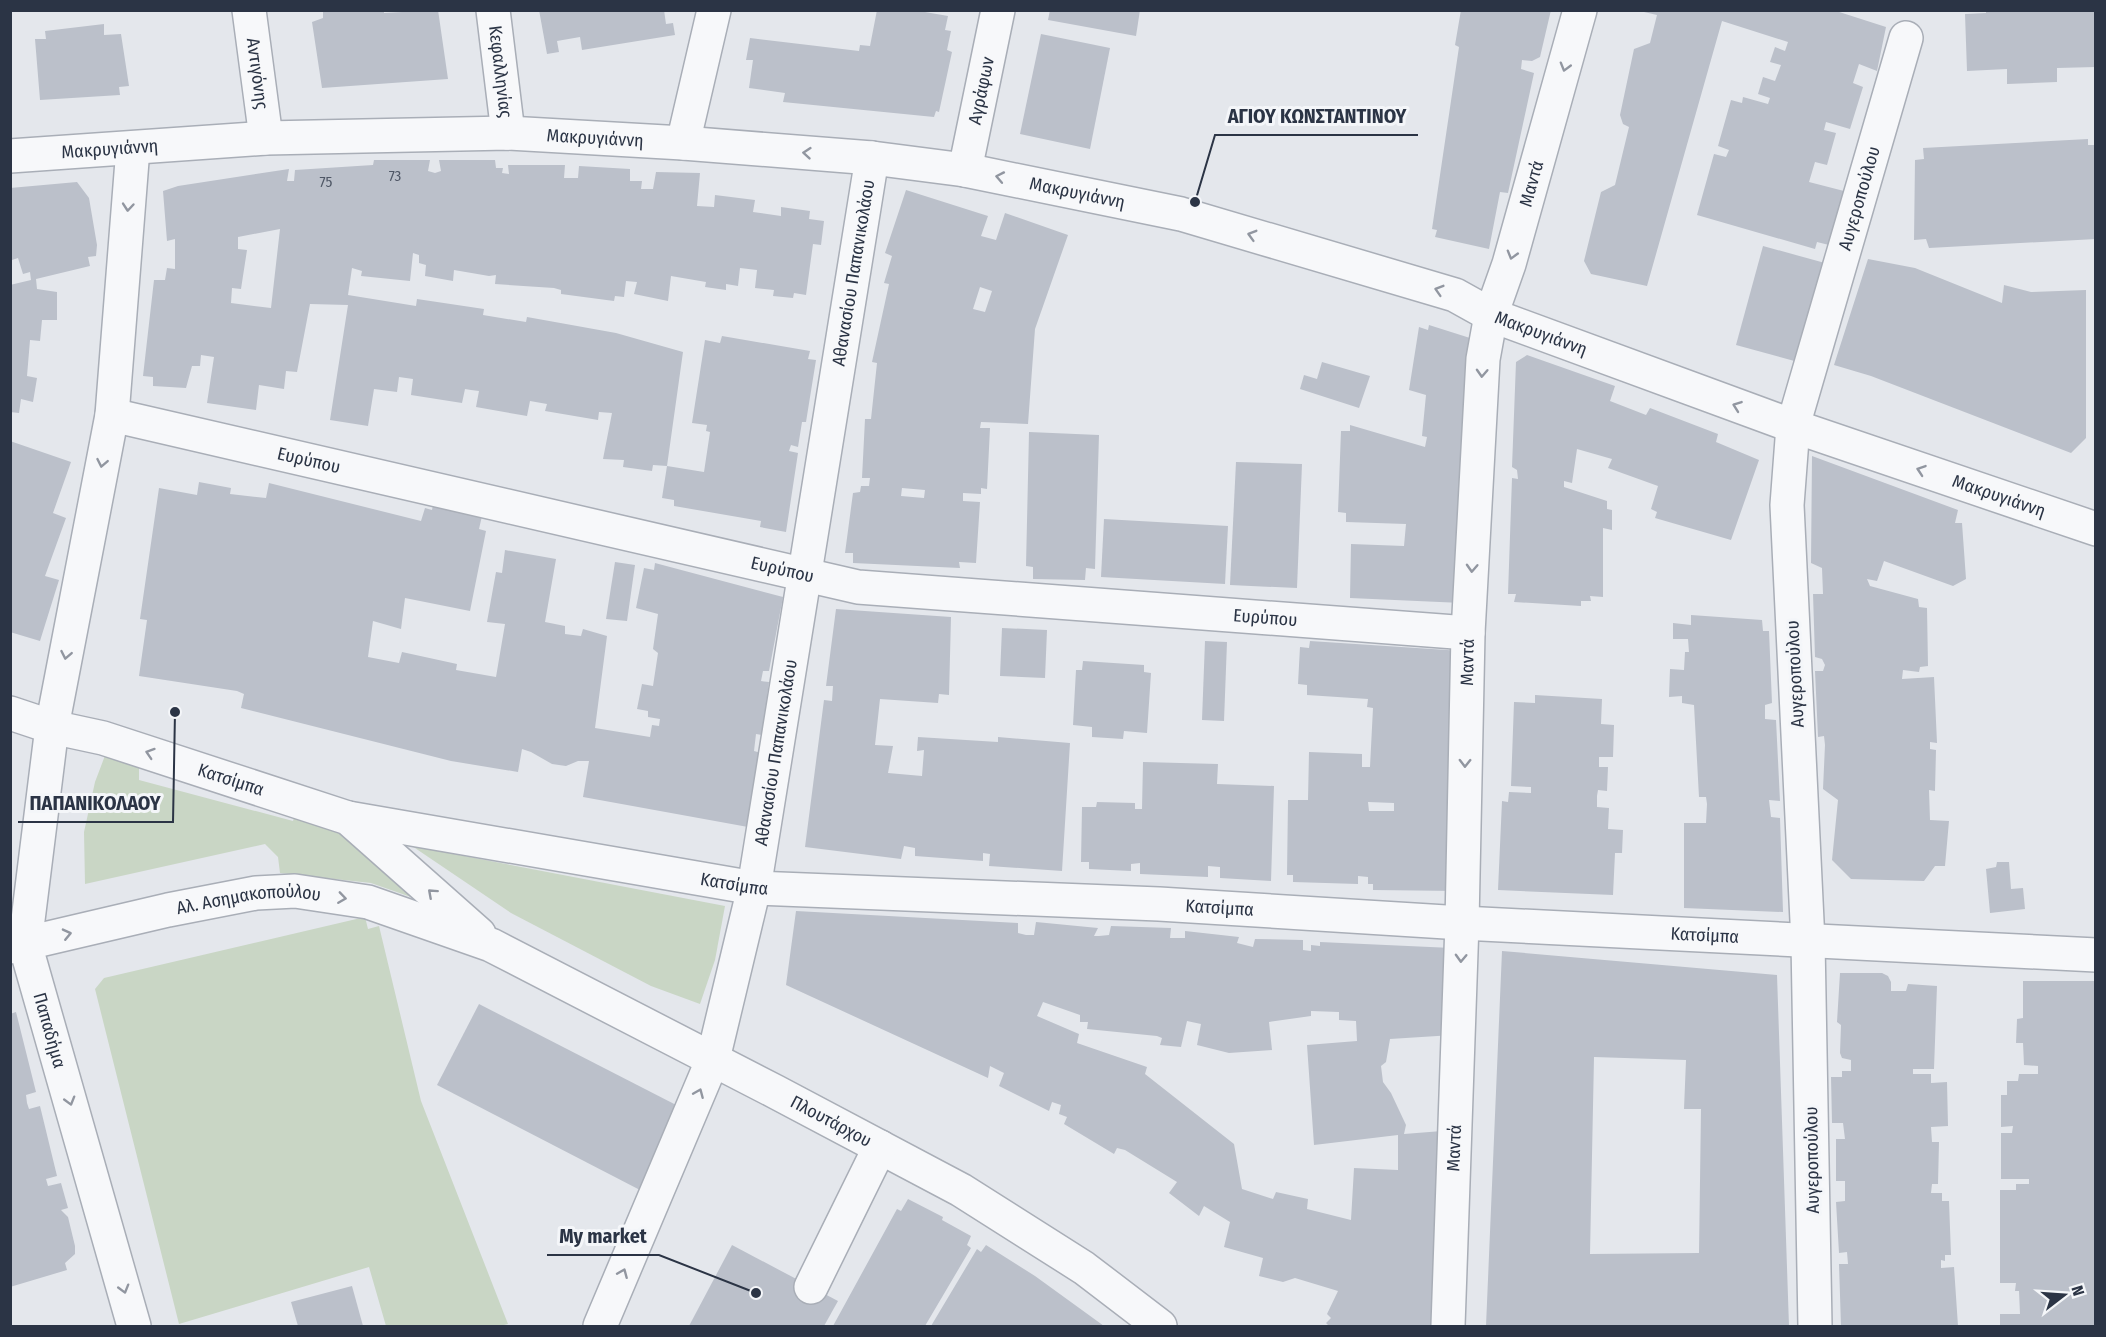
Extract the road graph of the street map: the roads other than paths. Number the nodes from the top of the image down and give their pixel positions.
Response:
1 (249, 10) edge
2 (493, 10) edge
3 (714, 10) edge
4 (998, 10) edge
5 (1580, 10) edge
6 (1906, 38) dead end
7 (508, 133) junction
8 (266, 138) junction
9 (683, 143) junction
10 (133, 148) junction
11 (10, 156) edge
12 (872, 158) junction
13 (965, 170) junction
14 (1491, 315) junction
15 (112, 415) junction
16 (1793, 426) junction
17 (2096, 529) edge
18 (805, 576) junction
19 (1468, 633) junction
20 (10, 713) edge
21 (52, 727) junction
22 (348, 818) junction
23 (754, 888) junction
24 (1462, 924) junction
25 (1808, 942) junction
26 (488, 944) junction
27 (18, 946) edge
28 (2096, 955) edge
29 (713, 1059) junction
30 (880, 1147) junction
31 (811, 1287) dead end
32 (134, 1326) edge
33 (600, 1326) edge
34 (1160, 1326) edge
35 (1448, 1326) edge
36 (1815, 1326) edge

1 - 8 street, Αντιγόνης
2 - 7 street, Κεφαλληνίας
3 - 9 street
4 - 13 street, Αγράφων
5 -> 14 street, Μαντά
6 - 16 street, Αυγεροπούλου
7 - 8 street, Μακρυγιάννη
7 - 9 street, Μακρυγιάννη
8 - 10 street, Μακρυγιάννη
12 -> 9 street, Μακρυγιάννη
10 - 11 street, Μακρυγιάννη
10 -> 15 street, Παπαδήμα
12 - 13 street, Μακρυγιάννη
12 - 18 street, Αθανασίου Παπανικολάου
14 -> 13 street, Μακρυγιάννη
16 -> 14 street, Μακρυγιάννη
14 -> 19 street, Μαντά
15 - 18 street, Ευρύπου
15 -> 21 street, Παπαδήμα
17 -> 16 street, Μακρυγιάννη
16 - 25 street, Αυγεροπούλου
18 - 19 street, Ευρύπου
18 - 23 street, Αθανασίου Παπανικολάου
19 -> 24 street, Μαντά
20 - 21 street, Κατσίμπα
22 -> 21 street, Κατσίμπα
21 - 27 street, Παπαδήμα
22 - 23 street, Κατσίμπα
26 -> 22 street, Κατσίμπα
23 - 24 street, Κατσίμπα
23 - 29 street, Αθανασίου Παπανικολάου
24 - 25 street, Κατσίμπα
24 -> 35 street, Μαντά
25 - 28 street, Κατσίμπα
25 - 36 street, Αυγεροπούλου
27 -> 26 street, Αλ. Ασημακοπούλου
26 - 29 street, Πλουτάρχου
27 -> 32 street, Παπαδήμα
29 - 30 street, Πλουτάρχου
33 -> 29 street, Αθανασίου Παπανικολάου
30 - 31 street
30 - 34 street, Πλουτάρχου

